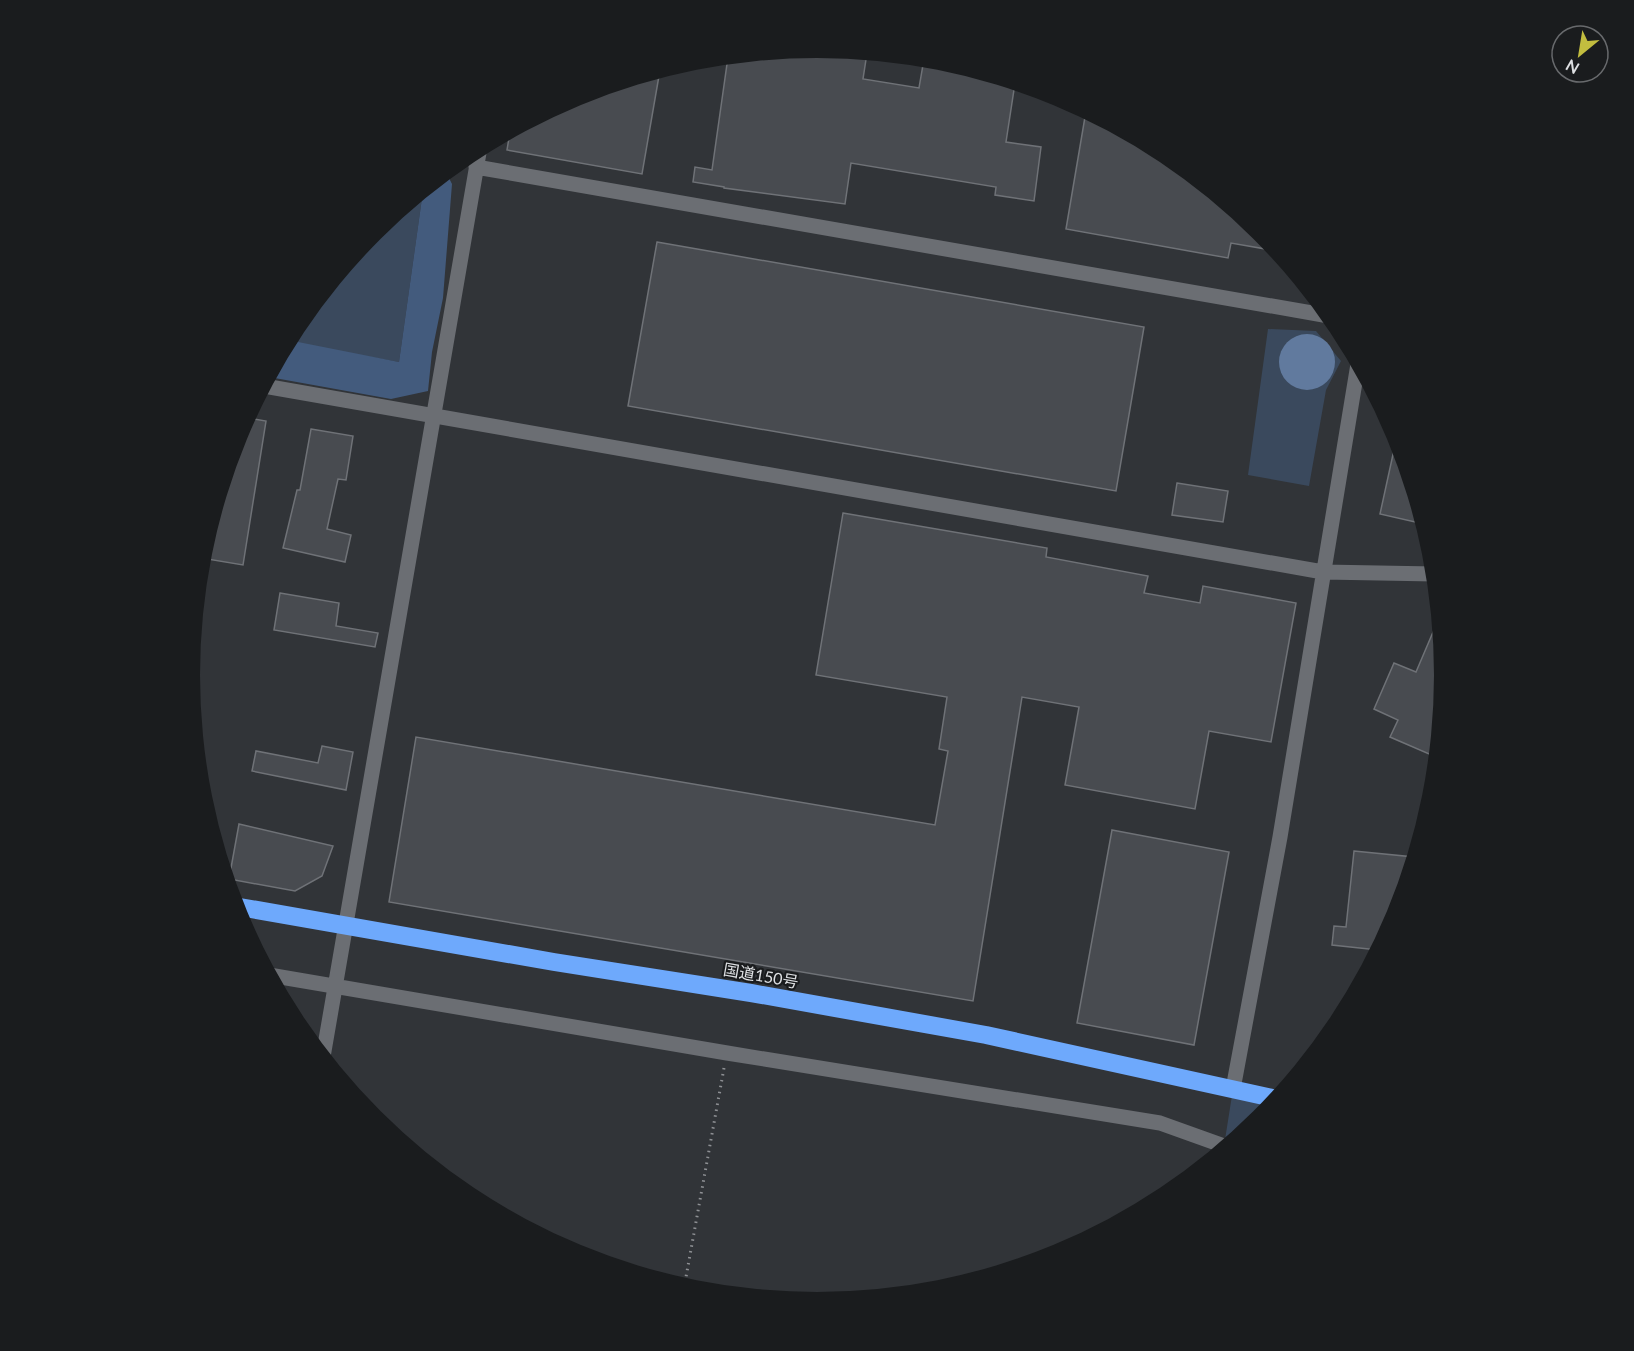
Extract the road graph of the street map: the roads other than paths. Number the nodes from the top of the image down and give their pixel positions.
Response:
1 (477, 160) edge
2 (476, 167) junction
3 (1316, 314) edge
4 (1356, 376) edge
5 (272, 387) edge
6 (435, 415) junction
7 (1323, 572) junction
8 (1425, 574) edge
9 (246, 908) edge
10 (345, 926) junction
11 (279, 977) edge
12 (335, 986) junction
13 (325, 1047) edge
14 (1233, 1089) junction
15 (1267, 1097) edge
16 (1218, 1144) edge

1 - 2 street
2 - 3 street
2 - 6 street
4 - 7 street
5 - 6 street
6 - 7 street
6 - 10 street
7 - 8 street
7 - 14 street
9 - 10 highway, 国道150号
10 - 12 street
10 - 14 highway, 国道150号
11 - 12 street
12 - 13 street
12 - 16 street
14 - 15 highway, 国道150号

